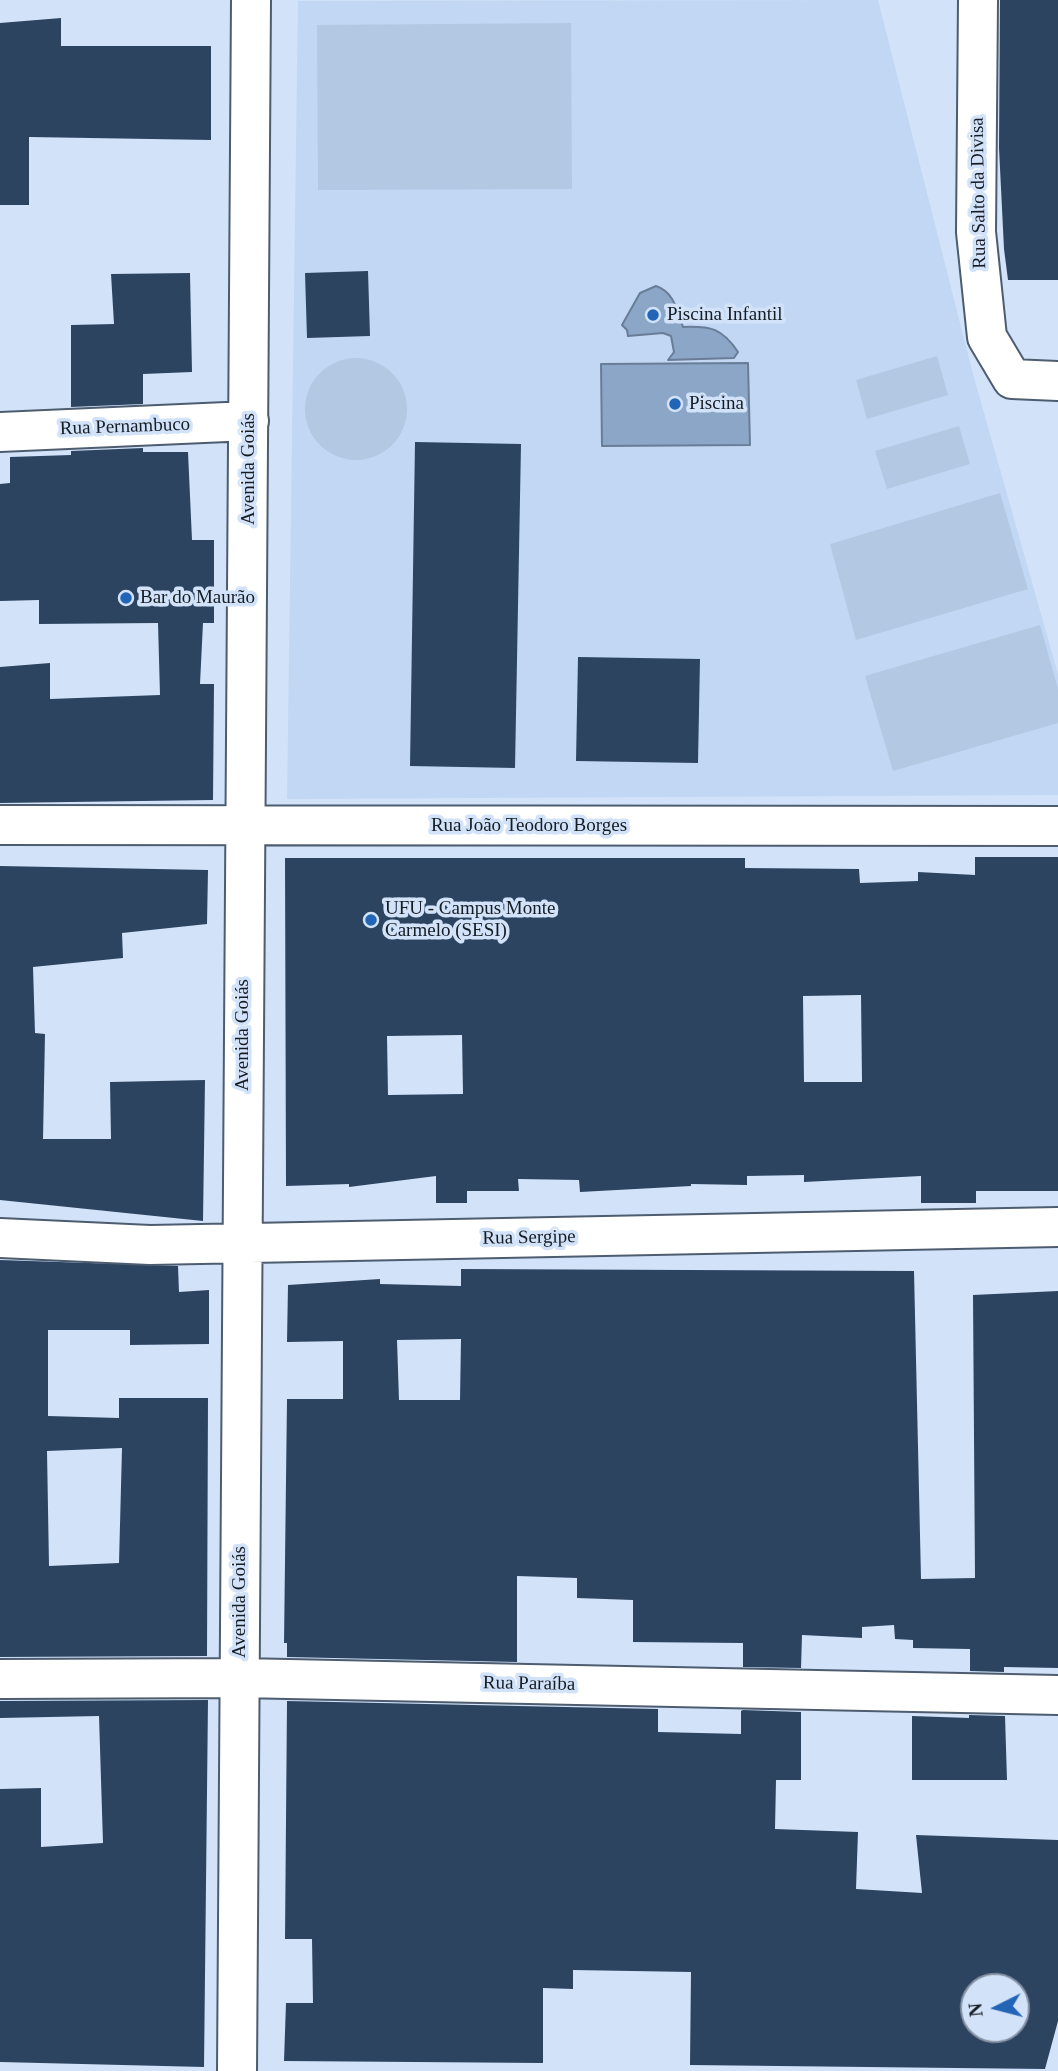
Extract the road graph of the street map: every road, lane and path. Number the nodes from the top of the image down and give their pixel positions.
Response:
1 (251, 0) edge
2 (978, 0) edge
3 (1058, 381) edge
4 (249, 421) junction
5 (0, 432) edge
6 (0, 825) edge
7 (245, 825) junction
8 (1058, 827) edge
9 (1058, 1227) edge
10 (0, 1238) edge
11 (242, 1244) junction
12 (240, 1678) junction
13 (0, 1679) edge
14 (1058, 1695) edge
15 (237, 2071) edge

1 - 4 street, Avenida Goiás
2 - 3 street, Rua Salto da Divisa
4 - 5 street, Rua Pernambuco
4 - 7 street, Avenida Goiás
6 - 7 street, Rua João Teodoro Borges
7 - 8 street, Rua João Teodoro Borges
7 - 11 street, Avenida Goiás
9 - 11 street, Rua Sergipe
10 - 11 street, Rua Sergipe
11 - 12 street, Avenida Goiás
12 - 13 street, Rua Paraíba
12 - 14 street, Rua Paraíba
12 - 15 street, Avenida Goiás

